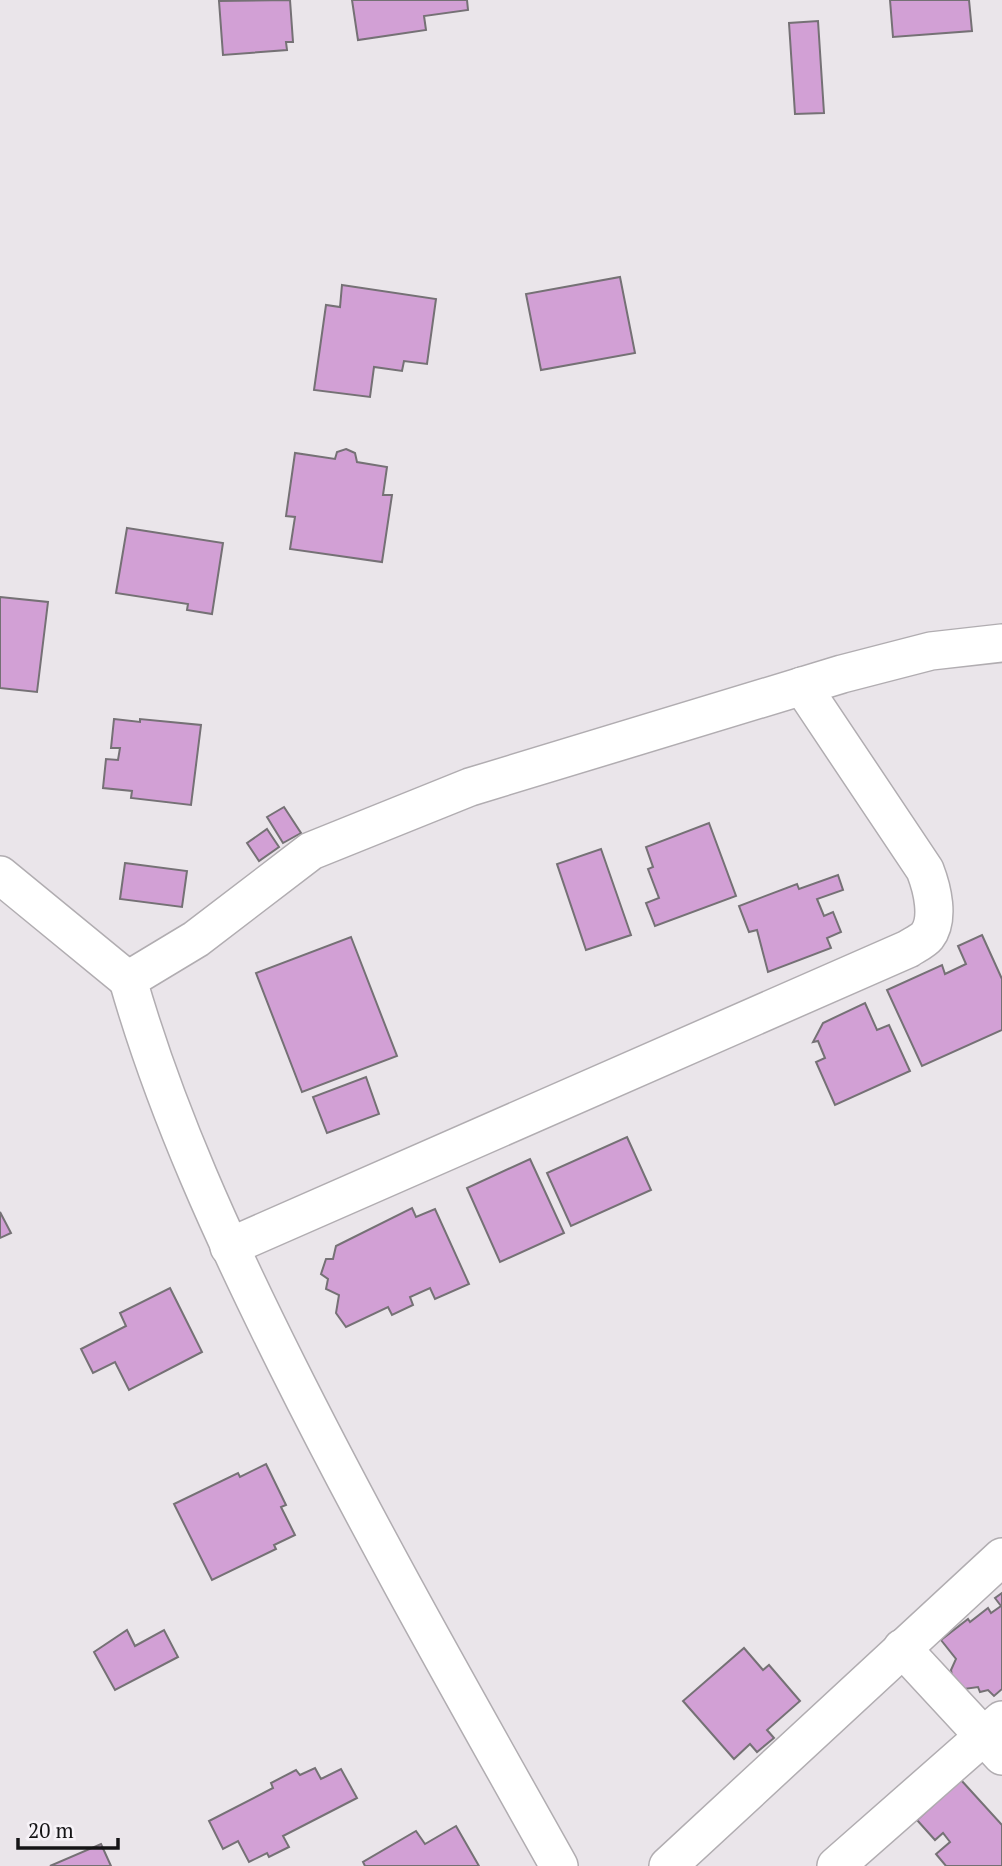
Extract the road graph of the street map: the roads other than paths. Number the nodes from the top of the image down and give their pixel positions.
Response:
1 (1002, 643) edge
2 (802, 686) junction
3 (0, 875) edge
4 (128, 980) junction
5 (229, 1247) junction
6 (1002, 1557) edge
7 (902, 1648) junction
8 (996, 1737) edge
9 (559, 1866) edge
10 (668, 1866) edge
11 (836, 1866) edge

1 - 2 street
2 - 4 street
2 - 5 street
3 - 4 street
4 - 5 street
5 - 9 street
6 - 7 street
7 - 8 street
7 - 10 street
8 - 11 street

